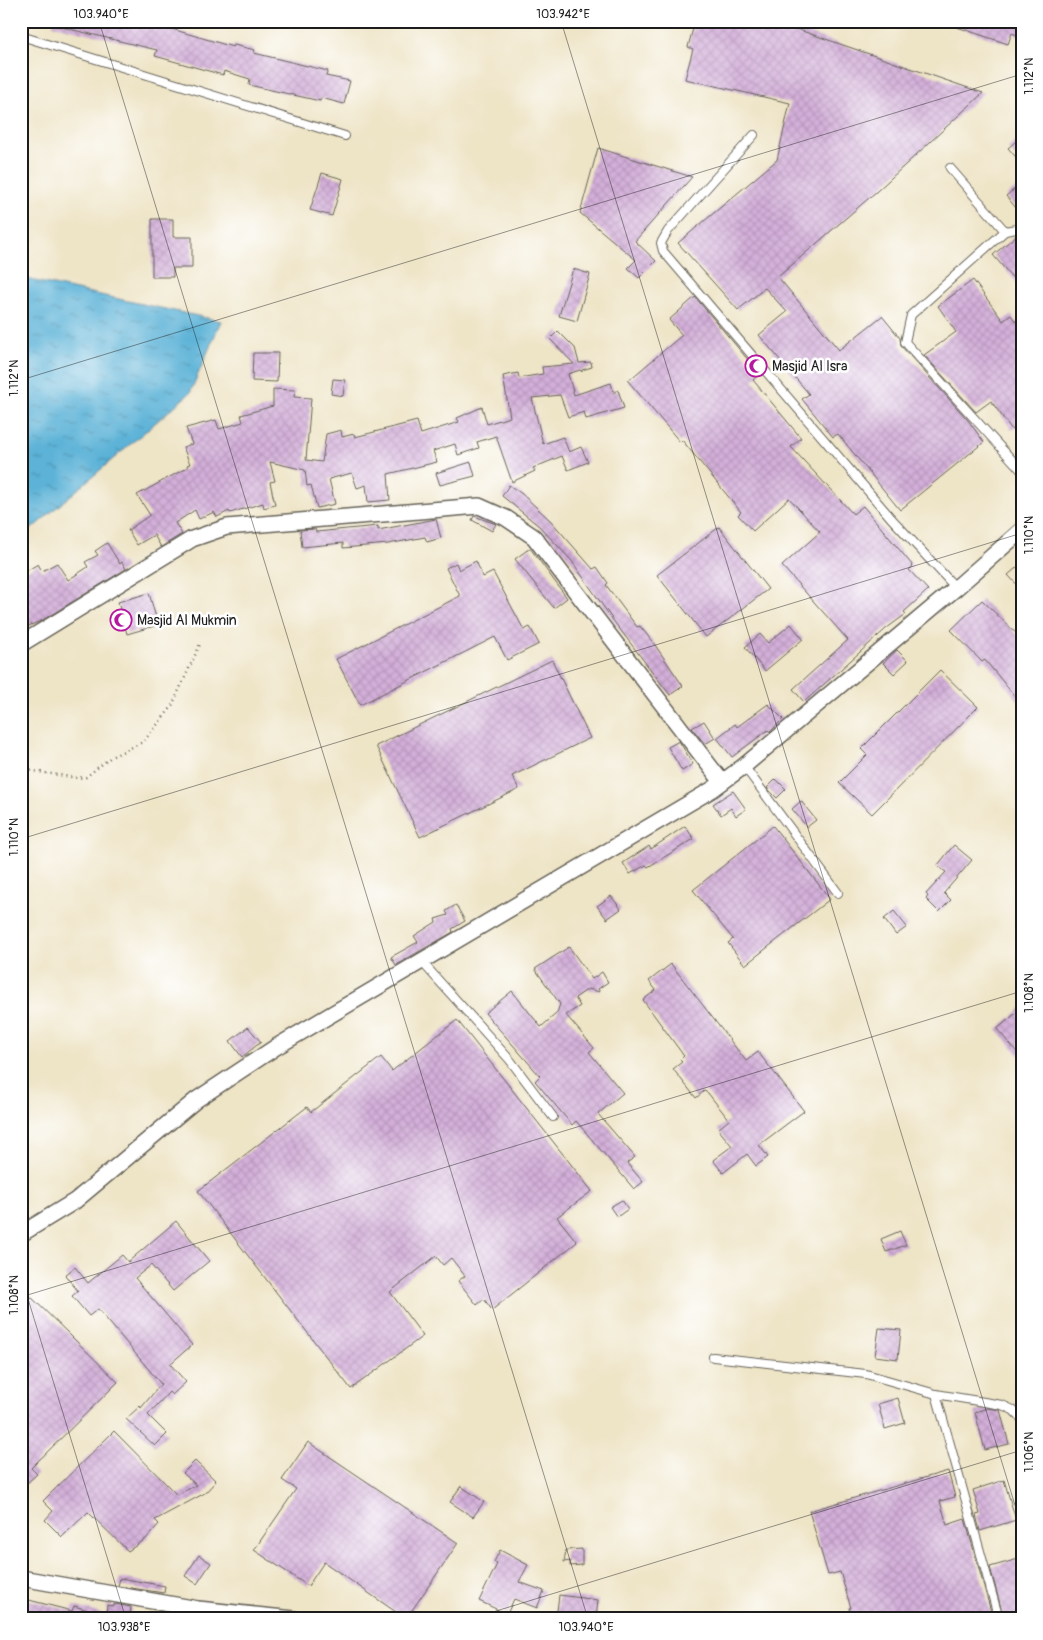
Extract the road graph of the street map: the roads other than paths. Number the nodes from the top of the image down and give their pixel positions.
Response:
1 (21, 36) edge
2 (345, 136) dead end
3 (754, 136) dead end
4 (950, 168) dead end
5 (1022, 228) edge
6 (1005, 230) junction
7 (1022, 456) edge
8 (1014, 463) junction
9 (1022, 471) edge
10 (1022, 530) edge
11 (956, 588) junction
12 (21, 644) edge
13 (744, 766) junction
14 (722, 782) junction
15 (838, 893) dead end
16 (422, 962) junction
17 (553, 1117) dead end
18 (21, 1234) edge
19 (713, 1357) dead end
20 (936, 1394) junction
21 (1022, 1419) edge
22 (21, 1578) edge
23 (294, 1619) edge
24 (999, 1619) edge

1 - 2 lane
3 - 11 lane
4 - 6 lane
5 - 6 lane
6 - 8 lane
7 - 8 lane
8 - 9 lane
10 - 11 street
11 - 13 street
12 - 14 street
13 - 14 street
13 - 15 lane
14 - 16 street
16 - 17 lane
16 - 18 street
19 - 20 lane
20 - 21 lane
20 - 24 lane
22 - 23 street

